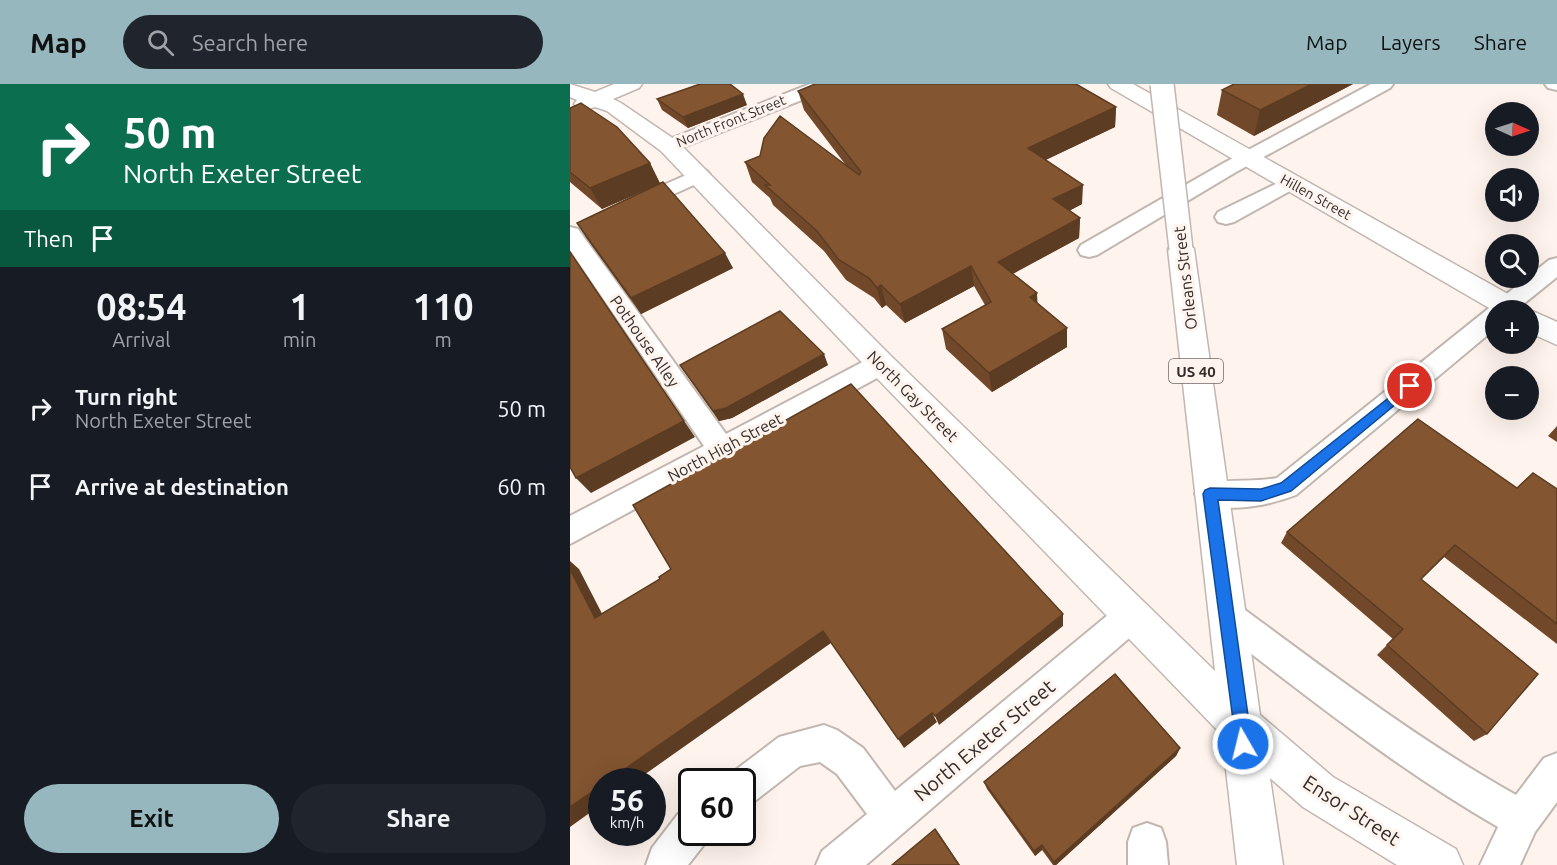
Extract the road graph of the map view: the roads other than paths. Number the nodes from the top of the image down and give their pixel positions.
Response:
1 (632, 84) edge
2 (826, 84) edge
3 (1118, 84) edge
4 (1162, 84) edge
5 (1384, 84) edge
6 (570, 90) edge
7 (596, 100) junction
8 (570, 111) edge
9 (669, 146) junction
10 (1247, 158) junction
11 (700, 175) junction
12 (612, 214) edge
13 (577, 230) edge
14 (1089, 250) dead end
15 (1557, 265) edge
16 (1489, 300) edge
17 (1521, 300) edge
18 (1539, 326) edge
19 (1485, 331) edge
20 (1557, 335) edge
21 (880, 364) junction
22 (721, 448) junction
23 (1210, 494) junction
24 (570, 531) edge
25 (1226, 615) junction
26 (1131, 616) junction
27 (1241, 725) junction
28 (1557, 771) edge
29 (756, 777) edge
30 (892, 817) junction
31 (1522, 819) junction
32 (678, 846) edge
33 (666, 865) edge
34 (836, 865) edge
35 (1260, 865) edge
36 (1440, 865) edge
37 (1500, 865) edge

1 - 7 main road
2 - 9 street, North Front Street
3 - 10 main road, Hillen Street
4 - 23 main road, Orleans Street / US 40, bridge
5 - 10 street
6 - 7 main road, North Gay Street
7 - 8 main road
7 - 9 main road, North Gay Street
9 - 11 main road, North Gay Street
10 - 14 street
10 - 16 main road, Hillen Street
11 - 12 street
11 - 21 main road, North Gay Street
13 - 22 street, Pothouse Alley
15 - 17 street
18 - 20 main road, Hillen Street
19 - 23 street
21 - 22 street, North High Street
21 - 26 main road, North Gay Street
22 - 24 street, North High Street
23 - 25 main road, Orleans Street / US 40
25 - 27 main road, Orleans Street / US 40
25 - 31 street
26 - 27 main road, North Gay Street
26 - 30 street, North Exeter Street
27 - 35 main road, Orleans Street / US 40
27 - 36 main road, Ensor Street
28 - 31 street
29 - 30 street
30 - 34 street, North Exeter Street
31 - 37 street
32 - 33 street

